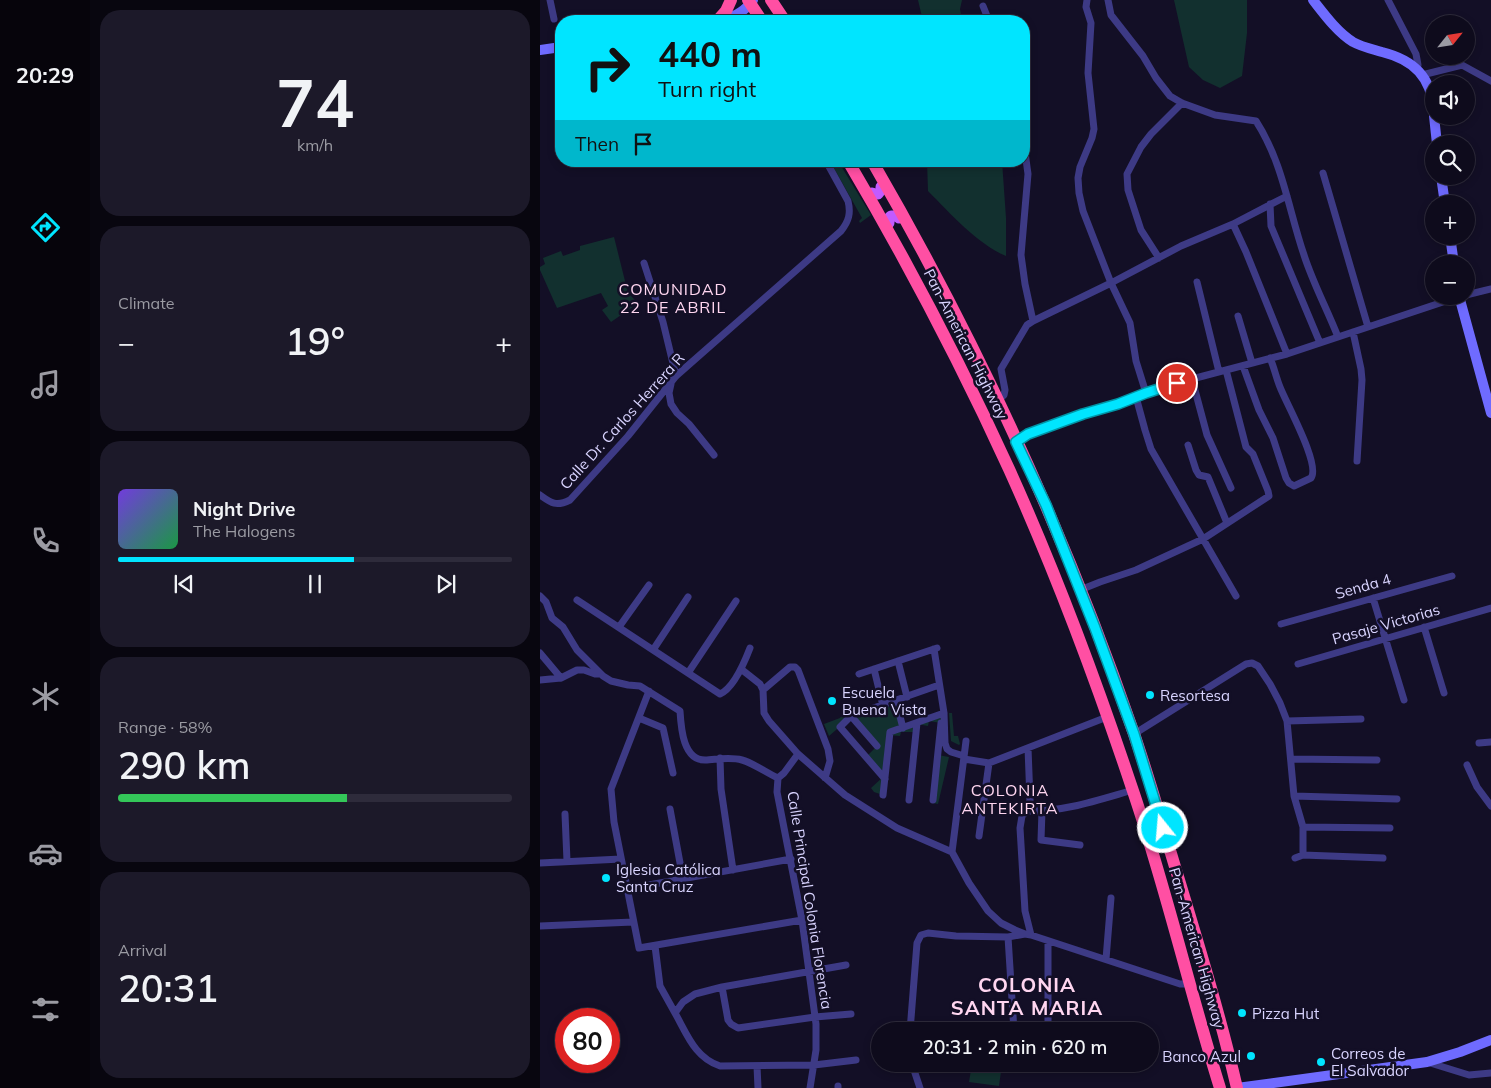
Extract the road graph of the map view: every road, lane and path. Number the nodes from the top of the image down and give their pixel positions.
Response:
1 (550, 0) edge
2 (731, 0) edge
3 (767, 0) edge
4 (771, 0) edge
5 (1087, 0) edge
6 (1108, 0) edge
7 (1313, 0) edge
8 (1388, 0) edge
9 (752, 1) edge
10 (983, 6) dead end
11 (723, 15) edge
12 (736, 15) edge
13 (759, 15) edge
14 (763, 15) edge
15 (776, 15) edge
16 (781, 15) edge
17 (987, 15) edge
18 (554, 19) dead end
19 (555, 48) edge
20 (540, 50) edge
21 (1420, 72) junction
22 (1425, 80) edge
23 (1491, 80) edge
24 (1182, 103) junction
25 (829, 167) edge
26 (851, 167) edge
27 (859, 167) edge
28 (868, 167) edge
29 (875, 167) edge
30 (1027, 167) edge
31 (1323, 173) dead end
32 (876, 190) junction
33 (1287, 196) junction
34 (1270, 204) junction
35 (894, 220) junction
36 (1233, 224) junction
37 (1159, 258) junction
38 (644, 263) dead end
39 (1197, 282) dead end
40 (1111, 283) junction
41 (1491, 289) edge
42 (1475, 293) edge
43 (1432, 305) edge
44 (1462, 305) edge
45 (1238, 316) dead end
46 (1033, 321) junction
47 (1368, 326) junction
48 (1353, 332) junction
49 (1338, 337) junction
50 (1320, 343) junction
51 (1287, 354) junction
52 (1270, 358) junction
53 (1252, 363) junction
54 (1243, 366) junction
55 (1223, 371) junction
56 (674, 379) junction
57 (1192, 379) junction
58 (1146, 393) junction
59 (1136, 397) junction
60 (997, 401) junction
61 (1490, 407) edge
62 (1016, 442) junction
63 (1188, 445) dead end
64 (714, 455) dead end
65 (1357, 461) dead end
66 (1231, 488) dead end
67 (540, 495) edge
68 (1227, 524) junction
69 (1202, 539) junction
70 (1452, 576) dead end
71 (649, 585) dead end
72 (1080, 590) junction
73 (540, 596) edge
74 (1236, 596) dead end
75 (688, 597) dead end
76 (1373, 598) junction
77 (577, 600) dead end
78 (736, 601) dead end
79 (1491, 608) edge
80 (1281, 624) dead end
81 (1424, 627) junction
82 (619, 628) junction
83 (1385, 639) junction
84 (750, 648) dead end
85 (653, 650) junction
86 (540, 653) edge
87 (898, 661) junction
88 (1298, 664) dead end
89 (741, 669) junction
90 (874, 669) junction
91 (688, 673) junction
92 (600, 674) junction
93 (859, 674) dead end
94 (561, 678) junction
95 (540, 680) edge
96 (939, 685) junction
97 (763, 690) junction
98 (649, 691) junction
99 (1444, 693) dead end
100 (907, 697) junction
101 (1404, 700) dead end
102 (896, 701) junction
103 (883, 706) junction
104 (865, 711) dead end
105 (943, 713) junction
106 (1107, 717) junction
107 (639, 718) junction
108 (1361, 719) dead end
109 (1287, 721) junction
110 (917, 723) junction
111 (903, 728) junction
112 (1134, 734) junction
113 (966, 741) dead end
114 (1491, 742) edge
115 (1479, 743) dead end
116 (877, 746) dead end
117 (1028, 748) junction
118 (798, 754) junction
119 (720, 758) junction
120 (964, 758) junction
121 (1291, 759) junction
122 (1377, 760) dead end
123 (990, 762) junction
124 (1467, 765) dead end
125 (672, 773) dead end
126 (778, 778) junction
127 (825, 778) junction
128 (885, 778) junction
129 (1133, 790) junction
130 (883, 795) dead end
131 (1294, 796) junction
132 (1398, 799) dead end
133 (909, 800) dead end
134 (933, 800) dead end
135 (1491, 806) edge
136 (670, 809) dead end
137 (1027, 811) junction
138 (1042, 811) junction
139 (565, 814) dead end
140 (1303, 827) junction
141 (1390, 828) dead end
142 (980, 836) dead end
143 (1080, 845) dead end
144 (952, 852) junction
145 (1303, 855) junction
146 (1295, 858) dead end
147 (1383, 858) dead end
148 (622, 859) junction
149 (791, 859) junction
150 (567, 861) junction
151 (540, 863) edge
152 (733, 870) junction
153 (683, 879) junction
154 (627, 889) junction
155 (1111, 898) dead end
156 (802, 920) junction
157 (634, 922) junction
158 (540, 926) edge
159 (1028, 934) junction
160 (1008, 937) junction
161 (1048, 941) junction
162 (654, 946) junction
163 (1106, 959) junction
164 (846, 965) dead end
165 (809, 972) junction
166 (1190, 984) junction
167 (722, 987) junction
168 (675, 1013) junction
169 (851, 1014) dead end
170 (815, 1017) junction
171 (911, 1022) edge
172 (1013, 1022) edge
173 (1048, 1022) edge
174 (1491, 1040) edge
175 (856, 1060) dead end
176 (1427, 1062) junction
177 (1232, 1064) junction
178 (814, 1065) junction
179 (757, 1066) junction
180 (915, 1072) edge
181 (1491, 1073) edge
182 (758, 1088) edge
183 (810, 1088) edge
184 (920, 1088) edge
185 (1220, 1088) edge
186 (1225, 1088) edge
187 (1237, 1088) edge

1 - 18 street
2 - 11 highway
3 - 15 main road
4 - 16 highway
5 - 40 street
6 - 24 street
7 - 21 main road
8 - 21 street
9 - 12 main road
9 - 13 highway
9 - 14 main road
10 - 17 street
19 - 20 main road
21 - 22 main road
21 - 23 street
24 - 33 street
24 - 37 street
25 - 56 street, Calle Dr. Carlos Herrera R
26 - 106 highway, Pan-American Highway
27 - 32 main road
28 - 32 main road
29 - 60 highway, Pan-American Highway
30 - 46 street
31 - 47 street
32 - 35 main road
33 - 34 street
33 - 49 street
34 - 36 street
34 - 50 street
35 - 177 main road
35 - 186 main road
36 - 37 street
36 - 51 street
37 - 40 street
38 - 56 street
39 - 55 street
40 - 46 street
40 - 58 street
41 - 42 street
43 - 47 street
44 - 61 main road
45 - 53 street
46 - 60 street
47 - 48 street
48 - 49 street
48 - 65 street
49 - 50 street
50 - 51 street
51 - 52 street
52 - 53 street
52 - 54 street
53 - 54 street
54 - 55 street
55 - 57 street
55 - 68 street
56 - 64 street
56 - 67 street, Calle Dr. Carlos Herrera R
57 - 58 street
57 - 66 street
58 - 59 street
59 - 62 street
59 - 69 street
60 - 62 highway, Pan-American Highway
62 - 72 highway, Pan-American Highway
63 - 68 street
68 - 69 street
69 - 72 street
69 - 74 street
70 - 76 street, Senda 4
71 - 82 street
72 - 112 highway, Pan-American Highway
73 - 92 street
75 - 85 street
76 - 80 street, Senda 4
76 - 83 street
77 - 82 street
78 - 91 street
79 - 81 street, Pasaje Victorias
81 - 83 street, Pasaje Victorias
81 - 99 street
82 - 85 street
83 - 88 street, Pasaje Victorias
83 - 101 street
84 - 89 street
85 - 91 street
86 - 94 street
87 - 90 street
87 - 96 street
87 - 100 street
89 - 91 street
89 - 97 street
90 - 93 street
90 - 103 street
92 - 94 street
92 - 98 street
94 - 95 street
96 - 100 street
96 - 105 street
97 - 118 street
97 - 127 street
98 - 107 street
98 - 119 street
100 - 102 street
102 - 103 street
102 - 111 street
103 - 104 street
105 - 110 street
105 - 120 street
105 - 134 street
106 - 117 street
106 - 129 highway, Pan-American Highway
107 - 125 street
107 - 148 street
108 - 109 street
109 - 112 street
109 - 121 street
110 - 111 street
110 - 133 street
111 - 128 street
112 - 177 highway, Pan-American Highway
113 - 120 street
114 - 115 street
116 - 128 street
117 - 123 street
117 - 137 street
118 - 126 street, Calle Principal Colonia Florencia
118 - 127 street
119 - 126 street
119 - 152 street
120 - 123 street
120 - 144 street
121 - 122 street
121 - 131 street
123 - 142 street
124 - 135 street
126 - 149 street, Calle Principal Colonia Florencia
127 - 144 street
128 - 130 street
129 - 138 street
129 - 166 highway, Pan-American Highway
131 - 132 street
131 - 140 street
136 - 153 street
137 - 138 street
137 - 159 street
138 - 143 street
139 - 150 street
140 - 141 street
140 - 145 street
144 - 159 street
145 - 146 street
145 - 147 street
148 - 150 street
148 - 154 street
149 - 152 street
149 - 156 street, Calle Principal Colonia Florencia
150 - 151 street
152 - 153 street
153 - 154 street
154 - 157 street
155 - 163 street
156 - 162 street
156 - 165 street, Calle Principal Colonia Florencia
157 - 158 street
157 - 162 street
159 - 160 street
159 - 161 street
160 - 171 street
160 - 172 street
161 - 163 street
161 - 173 street
162 - 168 street
163 - 166 street
164 - 165 street
165 - 167 street
165 - 170 street, Calle Principal Colonia Florencia
166 - 185 highway, Pan-American Highway
167 - 168 street
167 - 170 street
168 - 179 street
169 - 170 street
170 - 178 street, Calle Principal Colonia Florencia
174 - 176 main road
175 - 178 street
176 - 181 street
176 - 187 main road
177 - 187 highway, Pan-American Highway
178 - 179 street
178 - 183 street, Calle Principal Colonia Florencia
179 - 182 street
180 - 184 street

